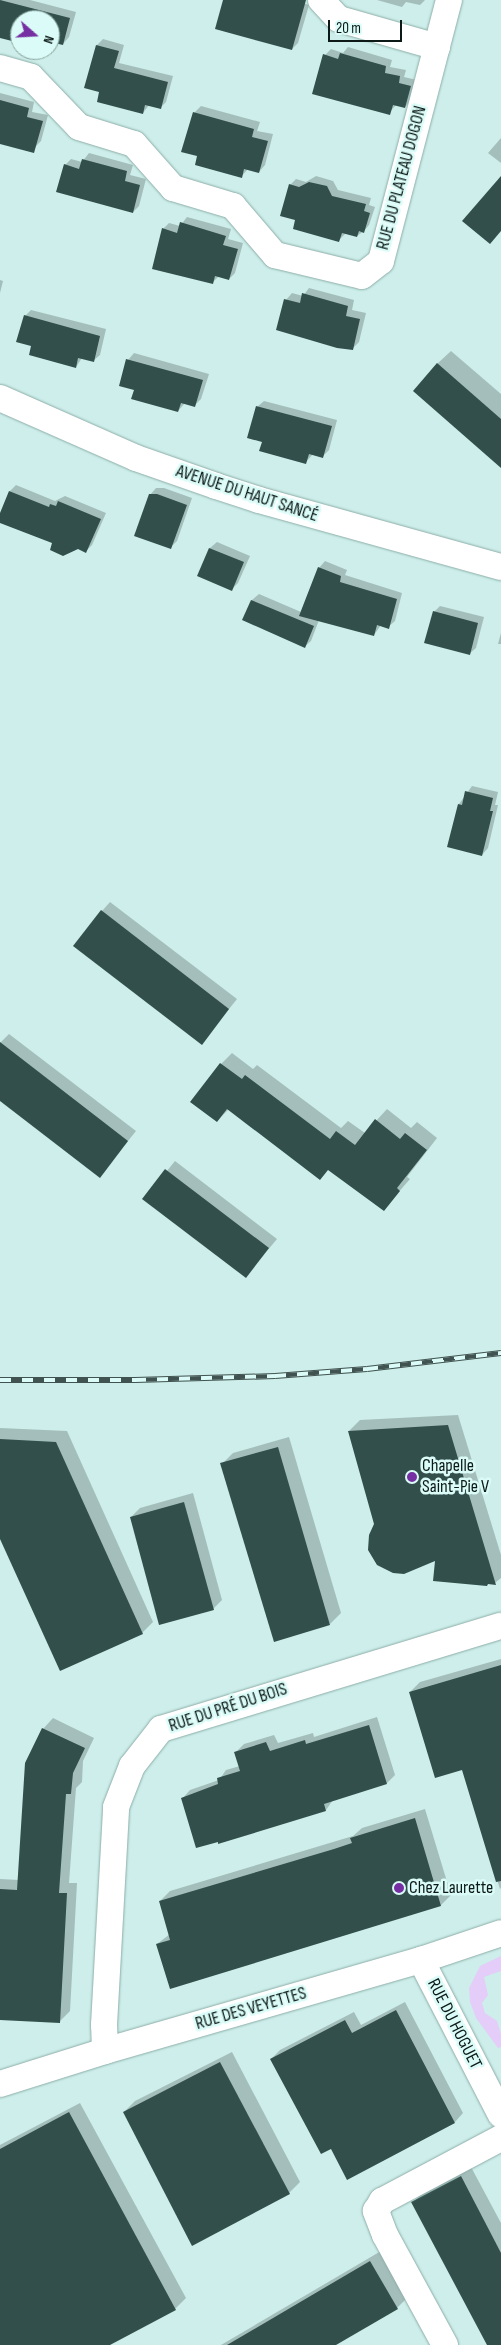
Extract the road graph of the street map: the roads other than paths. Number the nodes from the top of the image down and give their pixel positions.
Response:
1 (321, 0) edge
2 (449, 0) edge
3 (437, 48) junction
4 (0, 68) edge
5 (0, 398) edge
6 (501, 568) edge
7 (501, 1626) edge
8 (501, 1933) edge
9 (421, 1960) junction
10 (105, 2051) junction
11 (0, 2084) edge
12 (501, 2115) edge
13 (501, 2138) edge
14 (445, 2345) edge

1 - 3 street
2 - 3 street, RUE DU PLATEAU DOGON
3 - 4 street, RUE DU PLATEAU DOGON
5 - 6 street, AVENUE DU HAUT SANCÉ
7 - 10 street, RUE DU PRÉ DU BOIS
8 - 9 street, RUE DES VEYETTES
9 - 10 street, RUE DES VEYETTES
9 - 12 street, RUE DU HOGUET
10 - 11 street, RUE DES VEYETTES
13 - 14 street

